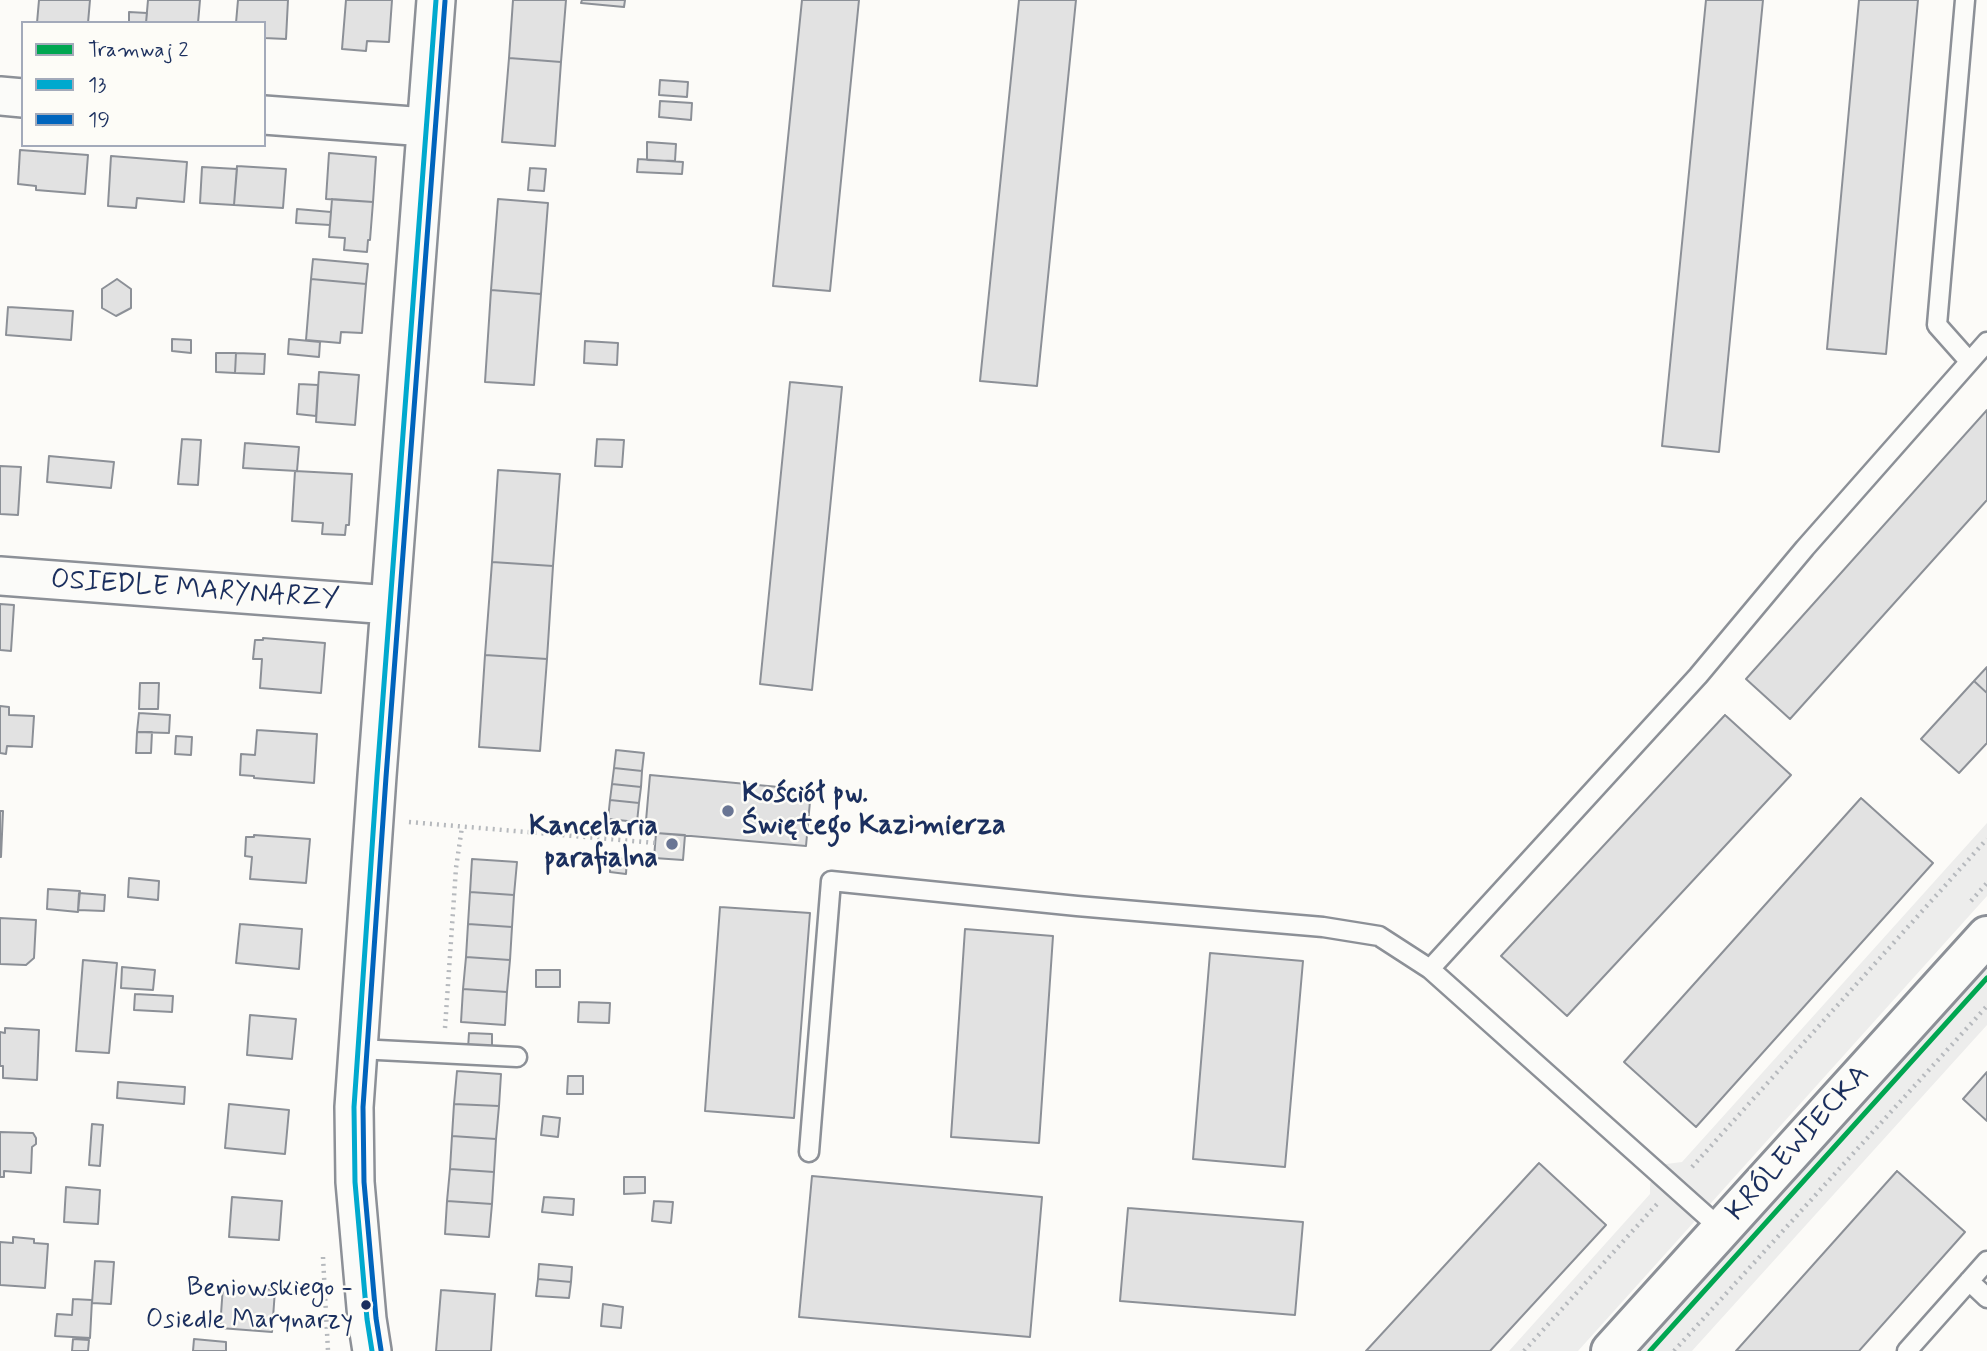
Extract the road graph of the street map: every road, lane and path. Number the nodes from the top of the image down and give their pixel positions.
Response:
1 (436, 0) edge
2 (1965, 0) edge
3 (0, 96) edge
4 (21, 97) edge
5 (266, 115) edge
6 (426, 127) junction
7 (1987, 342) edge
8 (1969, 361) junction
9 (0, 576) edge
10 (390, 605) junction
11 (416, 823) dead end
12 (462, 827) junction
13 (1987, 839) edge
14 (656, 843) dead end
15 (1987, 936) edge
16 (1430, 969) junction
17 (1987, 1006) edge
18 (358, 1049) junction
19 (443, 1053) junction
20 (517, 1057) dead end
21 (809, 1152) dead end
22 (1674, 1187) junction
23 (1721, 1229) junction
24 (1987, 1261) edge
25 (1969, 1281) junction
26 (1987, 1298) edge
27 (372, 1351) edge
28 (1524, 1351) edge
29 (1611, 1351) edge
30 (1674, 1351) edge
31 (1907, 1351) edge

1 - 6 street
2 - 8 lane
3 - 4 street
5 - 6 street
6 - 10 street
7 - 8 lane
8 - 16 lane
9 - 10 street, OSIEDLE MARYNARZY
10 - 18 street
11 - 12 path
12 - 14 path
12 - 19 path
13 - 22 path
15 - 23 main road, KRÓLEWIECKA
16 - 21 lane
16 - 22 lane
17 - 30 path
18 - 19 lane
18 - 27 street
19 - 20 lane
22 - 23 lane
22 - 28 path
23 - 29 main road, KRÓLEWIECKA
24 - 25 lane
25 - 26 lane
25 - 31 lane

